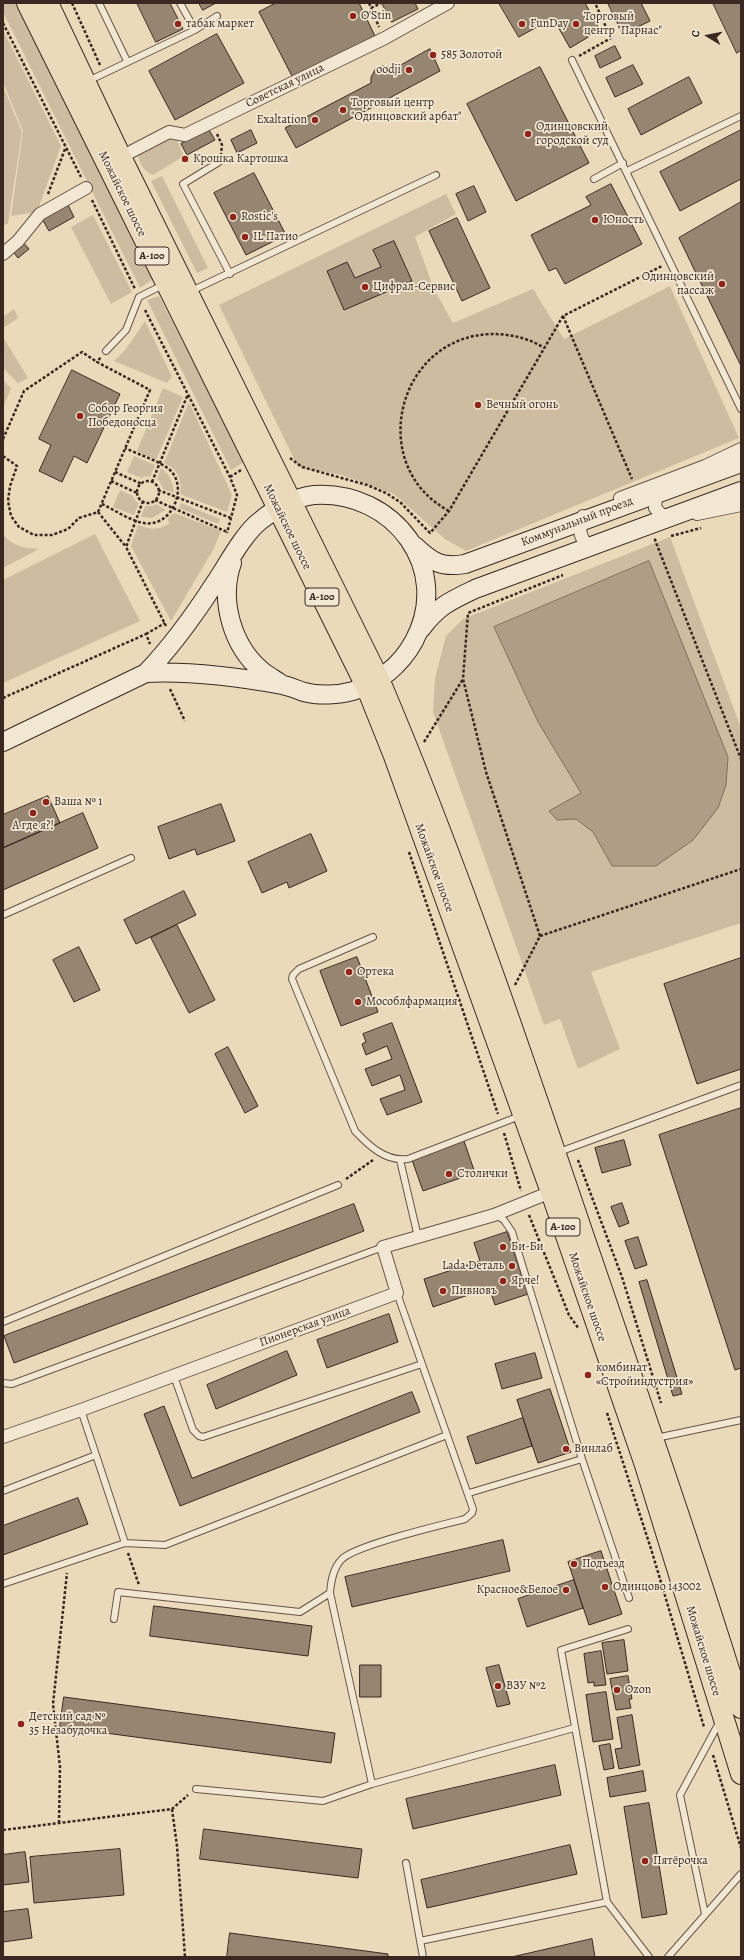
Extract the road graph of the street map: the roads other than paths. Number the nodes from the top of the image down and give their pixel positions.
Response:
1 (27, 3) edge
2 (48, 3) edge
3 (99, 3) edge
4 (180, 3) edge
5 (448, 3) edge
6 (217, 16) dead end
7 (195, 30) junction
8 (572, 60) road end
9 (127, 61) junction
10 (93, 78) junction
11 (741, 116) edge
12 (121, 157) junction
13 (219, 162) road end
14 (623, 163) junction
15 (627, 171) junction
16 (436, 175) dead end
17 (594, 179) dead end
18 (86, 188) road end
19 (18, 240) junction
20 (3, 244) edge
21 (3, 254) edge
22 (230, 274) junction
23 (166, 284) junction
24 (188, 292) junction
25 (106, 350) road end
26 (741, 409) edge
27 (741, 449) edge
28 (741, 463) edge
29 (705, 466) junction
30 (664, 490) junction
31 (631, 502) junction
32 (740, 503) edge
33 (285, 505) junction
34 (673, 516) junction
35 (581, 521) junction
36 (231, 543) junction
37 (412, 544) junction
38 (590, 547) junction
39 (419, 631) junction
40 (155, 669) junction
41 (372, 682) junction
42 (284, 685) junction
43 (3, 742) edge
44 (131, 858) dead end
45 (3, 915) edge
46 (373, 937) dead end
47 (741, 1085) edge
48 (524, 1115) junction
49 (556, 1153) junction
50 (400, 1160) junction
51 (338, 1185) road end
52 (551, 1192) junction
53 (494, 1215) junction
54 (418, 1237) junction
55 (384, 1247) junction
56 (397, 1293) junction
57 (3, 1322) edge
58 (422, 1364) junction
59 (174, 1376) junction
60 (3, 1383) edge
61 (81, 1410) junction
62 (741, 1420) edge
63 (447, 1435) junction
64 (3, 1437) edge
65 (654, 1439) junction
66 (96, 1454) junction
67 (582, 1459) junction
68 (3, 1492) edge
69 (469, 1493) junction
70 (125, 1543) junction
71 (3, 1584) edge
72 (330, 1593) junction
73 (629, 1598) dead end
74 (114, 1619) dead end
75 (628, 1629) dead end
76 (741, 1708) edge
77 (723, 1716) junction
78 (574, 1728) junction
79 (741, 1774) edge
80 (372, 1784) junction
81 (196, 1789) road end
82 (406, 1863) dead end
83 (741, 1874) edge
84 (607, 1902) junction
85 (705, 1914) junction
86 (420, 1940) junction
87 (423, 1957) edge
88 (649, 1957) edge
89 (668, 1957) edge

1 - 23 main road, Можайское шоссе / А-100
2 - 10 main road, Можайское шоссе / А-100
3 - 9 lane
4 - 7 lane
5 - 12 street, Советская улица
6 - 7 lane
7 - 9 lane
8 - 14 lane
9 - 10 lane
10 - 12 main road, Можайское шоссе / А-100
11 - 15 lane
12 - 24 main road, Можайское шоссе / А-100
13 - 22 lane
14 - 15 lane
14 - 17 lane
15 - 26 lane
16 - 22 lane
18 - 19 street
19 - 20 street
19 - 21 street
22 - 24 lane
23 - 25 lane
23 - 33 main road, Можайское шоссе / А-100
24 - 33 main road, Можайское шоссе / А-100
27 - 29 street, Коммунальный проезд
28 - 30 main road
29 - 31 street, Коммунальный проезд
29 - 35 street
30 - 31 main road
30 - 34 street
31 - 35 main road, Коммунальный проезд
32 - 34 main road
33 - 36 main road
33 - 37 main road
33 - 41 main road, Можайское шоссе / А-100
34 - 38 main road
35 - 37 main road, Коммунальный проезд
35 - 38 street
36 - 40 main road
36 - 42 main road
37 - 39 main road
38 - 39 main road
39 - 41 main road
40 - 42 main road
40 - 43 main road
41 - 42 main road
41 - 48 main road, Можайское шоссе / А-100
41 - 49 main road, Можайское шоссе / А-100
44 - 45 lane
46 - 50 lane
47 - 49 lane
48 - 50 lane
48 - 52 main road, Можайское шоссе / А-100
49 - 65 main road, Можайское шоссе / А-100
50 - 54 lane
51 - 57 lane
52 - 53 street
52 - 77 main road, Можайское шоссе / А-100
53 - 54 street
53 - 67 lane
54 - 55 street
55 - 56 street
55 - 60 lane
56 - 58 lane
56 - 59 street, Пионерская улица
58 - 59 lane
58 - 63 lane
59 - 61 street, Пионерская улица
61 - 64 street, Пионерская улица
61 - 66 lane
62 - 65 lane
63 - 69 lane
63 - 70 lane
65 - 76 main road, Можайское шоссе / А-100
66 - 68 lane
66 - 70 lane
67 - 69 lane
67 - 73 lane
69 - 72 lane
70 - 71 lane
72 - 74 lane
72 - 80 lane
75 - 78 lane
77 - 79 main road, Можайское шоссе / А-100
77 - 85 lane
78 - 80 lane
78 - 84 lane
80 - 81 lane
82 - 86 lane
83 - 85 lane
84 - 86 lane
84 - 88 lane
85 - 89 lane
86 - 87 lane

